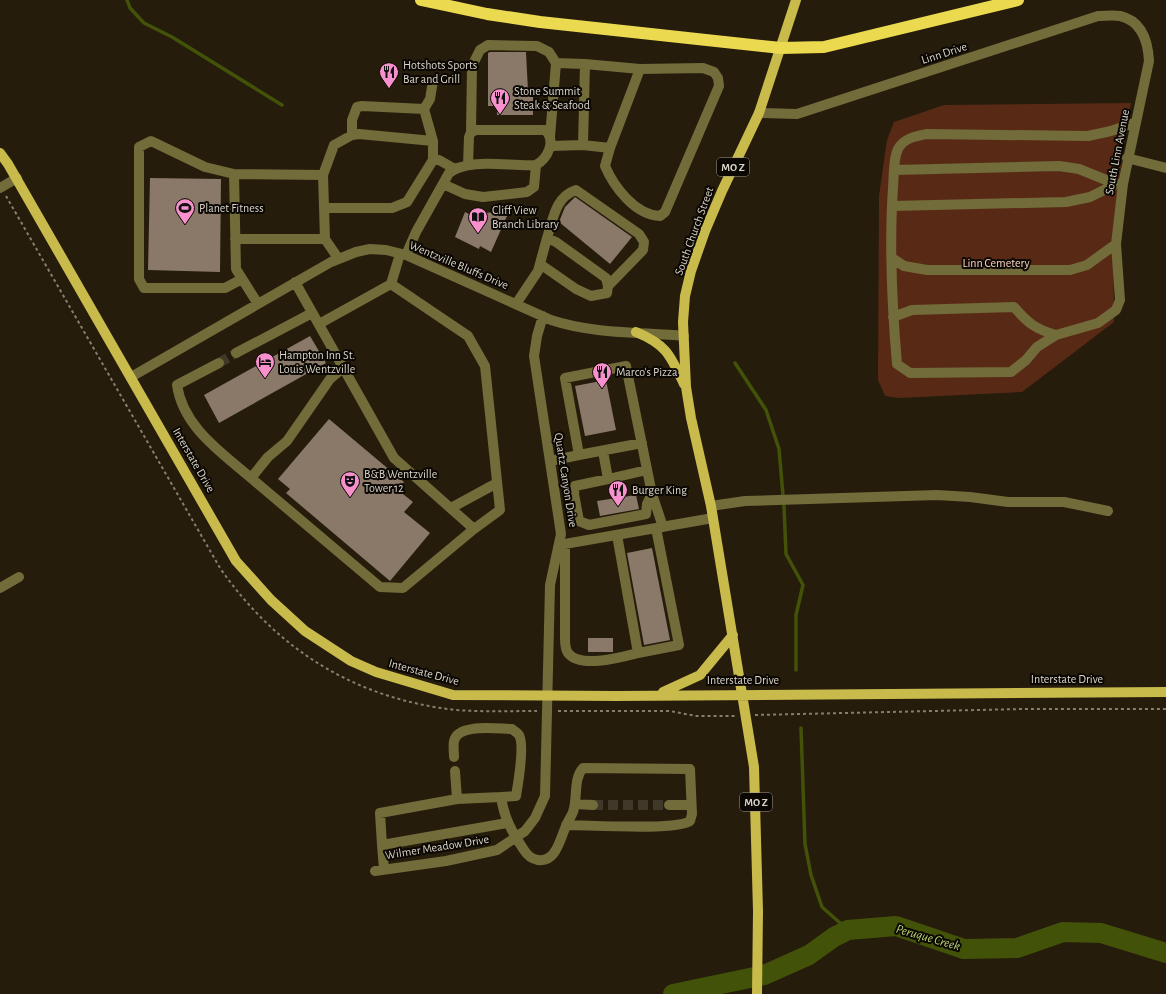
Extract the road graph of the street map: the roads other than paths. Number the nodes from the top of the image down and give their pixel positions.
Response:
1 (421, 0) edge
2 (796, 0) edge
3 (1018, 0) edge
4 (1136, 23) joint
5 (781, 48) junction
6 (556, 63) junction
7 (586, 64) junction
8 (640, 69) junction
9 (433, 80) dead end
10 (424, 109) junction
11 (758, 113) junction
12 (1134, 123) junction
13 (471, 132) junction
14 (352, 135) junction
15 (433, 141) junction
16 (550, 145) junction
17 (583, 145) junction
18 (610, 148) junction
19 (0, 154) edge
20 (1127, 158) junction
21 (433, 160) junction
22 (468, 165) junction
23 (536, 165) junction
24 (455, 168) junction
25 (1166, 168) edge
26 (894, 170) junction
27 (234, 174) junction
28 (323, 175) junction
29 (17, 178) junction
30 (443, 184) junction
31 (1119, 184) junction
32 (0, 188) edge
33 (892, 206) junction
34 (324, 208) junction
35 (547, 238) junction
36 (325, 239) junction
37 (235, 240) junction
38 (1116, 244) junction
39 (403, 254) junction
40 (338, 258) junction
41 (892, 258) junction
42 (540, 264) junction
43 (242, 279) junction
44 (295, 282) junction
45 (391, 284) junction
46 (608, 286) junction
47 (258, 304) junction
48 (516, 304) junction
49 (312, 313) junction
50 (543, 316) junction
51 (893, 318) junction
52 (319, 324) junction
53 (636, 332) junction
54 (1056, 335) junction
55 (684, 336) junction
56 (236, 353) tunnel mouth
57 (219, 363) tunnel mouth
58 (343, 368) junction
59 (131, 376) junction
60 (686, 387) junction
61 (642, 443) junction
62 (603, 451) junction
63 (579, 455) junction
64 (550, 461) junction
65 (647, 470) junction
66 (251, 478) junction
67 (608, 479) junction
68 (497, 484) junction
69 (652, 494) junction
70 (712, 506) junction
71 (451, 508) junction
72 (1108, 511) dead end
73 (713, 518) junction
74 (660, 528) junction
75 (474, 529) junction
76 (617, 535) junction
77 (562, 545) junction
78 (19, 577) dead end
79 (0, 588) edge
80 (733, 635) junction
81 (638, 653) junction
82 (1166, 692) edge
83 (743, 694) junction
84 (657, 695) junction
85 (548, 696) junction
86 (454, 757) dead end
87 (455, 771) dead end
88 (501, 797) junction
89 (458, 800) junction
90 (575, 804) junction
91 (593, 804) tunnel mouth
92 (669, 804) tunnel mouth
93 (691, 805) junction
94 (507, 823) junction
95 (566, 825) junction
96 (516, 839) junction
97 (382, 845) junction
98 (757, 994) edge

1 - 5 highway
2 - 5 main road, South Church Street / MO Z
3 - 5 highway
4 - 11 street, Linn Drive
4 - 12 street, South Linn Avenue
5 - 11 main road, South Church Street / MO Z
6 - 7 street
6 - 13 street
6 - 16 street
7 - 8 street
7 - 17 street
8 - 18 street
8 - 18 street
9 - 10 street
10 - 14 street
10 - 15 street
11 - 55 main road, South Church Street / MO Z
12 - 20 street, South Linn Avenue
12 - 26 street
13 - 16 street
13 - 22 street
14 - 15 street
14 - 28 street
15 - 21 street
16 - 17 street
16 - 23 street
17 - 18 street
19 - 29 main road, Interstate Drive
20 - 25 street
20 - 31 street, South Linn Avenue
21 - 24 street
21 - 34 street
22 - 23 street
22 - 24 street
23 - 30 street
24 - 30 street
26 - 31 street
26 - 33 street
27 - 28 street
27 - 37 street
27 - 43 street
28 - 34 street
29 - 32 street
29 - 59 main road, Interstate Drive
30 - 39 street
31 - 33 street
31 - 38 street, South Linn Avenue
33 - 41 street
34 - 36 street
35 - 42 street
35 - 46 street
35 - 46 street
36 - 37 street
36 - 40 street
37 - 43 street
38 - 41 street
38 - 54 street, South Linn Avenue
39 - 40 street, Wentzville Bluffs Drive
39 - 45 street
39 - 48 street, Wentzville Bluffs Drive
40 - 44 street, Wentzville Bluffs Drive
41 - 51 street
42 - 46 street
42 - 48 street
43 - 47 street
44 - 47 street, Wentzville Bluffs Drive
44 - 49 street
45 - 52 street
45 - 68 street
47 - 59 street, Wentzville Bluffs Drive
48 - 50 street, Wentzville Bluffs Drive
49 - 52 street
49 - 56 street
50 - 53 street, Wentzville Bluffs Drive
50 - 64 street, Quartz Canyon Drive
51 - 54 street
51 - 54 street, South Linn Avenue
52 - 58 street
53 - 55 street, Wentzville Bluffs Drive
53 - 60 main road
55 - 60 main road, South Church Street / MO Z
57 - 66 street
58 - 66 street
58 - 71 street
59 - 85 main road, Interstate Drive
60 - 70 main road, South Church Street / MO Z
61 - 62 street
61 - 63 street
61 - 65 street
62 - 63 street
62 - 67 street
63 - 64 street
64 - 77 street, Quartz Canyon Drive
65 - 67 street
65 - 69 street
66 - 75 street
67 - 69 street
68 - 71 street
68 - 75 street
69 - 74 street
70 - 72 street
70 - 73 main road, MO Z
71 - 75 street
73 - 74 street
73 - 80 main road, MO Z
74 - 76 street
74 - 81 street
76 - 77 street
76 - 81 street
77 - 81 street
77 - 85 street, Quartz Canyon Drive
78 - 79 street
80 - 83 main road, MO Z
80 - 84 main road
82 - 83 main road, Interstate Drive
83 - 84 main road, Interstate Drive
83 - 98 main road, MO Z
84 - 85 main road, Interstate Drive
85 - 96 street, Wilmer Meadow Drive
86 - 88 street
87 - 89 street
88 - 89 street
88 - 94 street
89 - 97 street
90 - 91 street
90 - 93 street
90 - 95 street
92 - 93 street
93 - 95 street
94 - 96 street
94 - 97 street
95 - 96 street
96 - 97 street, Wilmer Meadow Drive

